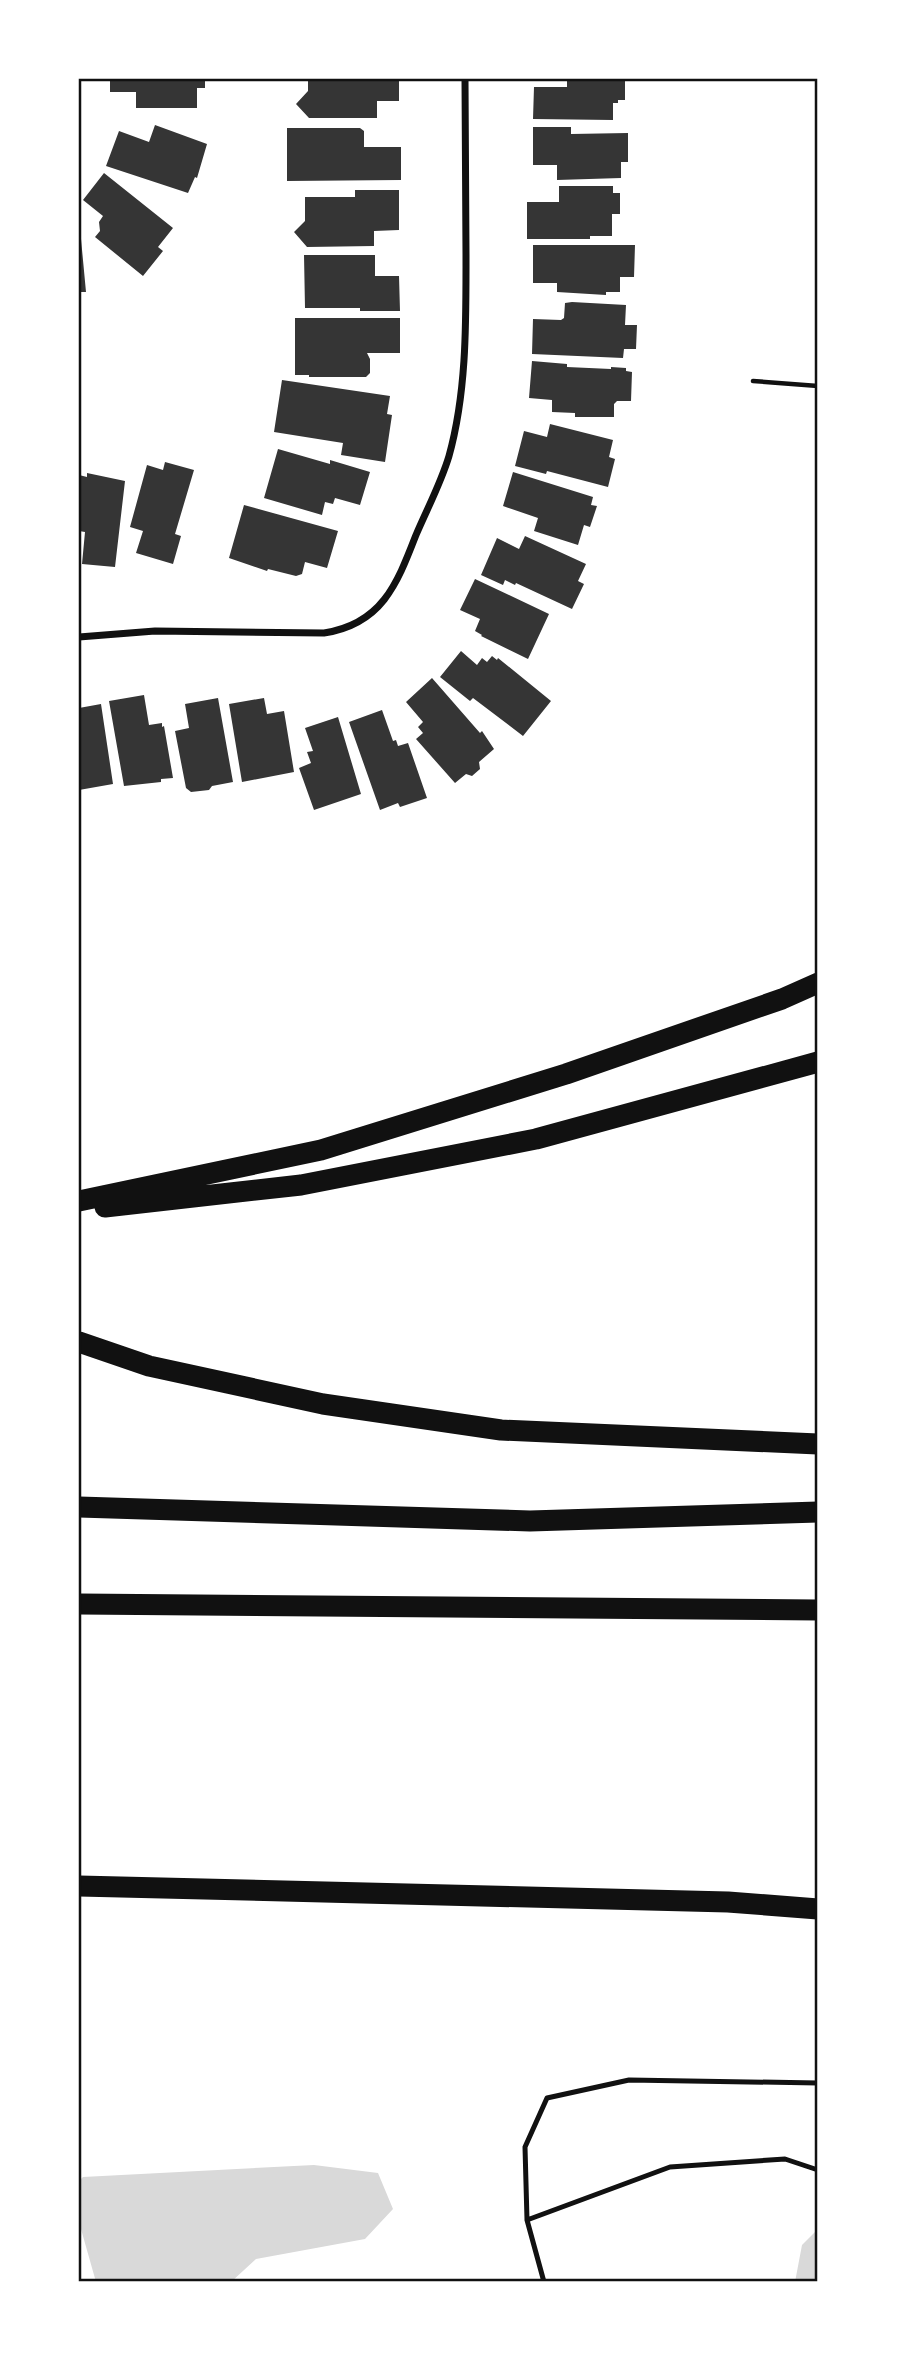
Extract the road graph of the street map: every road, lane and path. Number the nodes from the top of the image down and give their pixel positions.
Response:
1 (465, 79) edge
2 (753, 381) dead end
3 (818, 386) edge
4 (79, 637) edge
5 (818, 983) edge
6 (818, 1062) edge
7 (79, 1201) edge
8 (79, 1210) edge
9 (79, 1342) edge
10 (818, 1444) edge
11 (79, 1507) edge
12 (818, 1512) edge
13 (79, 1604) edge
14 (818, 1610) edge
15 (79, 1886) edge
16 (818, 1909) edge
17 (818, 2083) edge
18 (818, 2170) edge
19 (527, 2220) junction
20 (544, 2282) edge

1 - 4 street
2 - 3 path
5 - 7 highway
6 - 8 highway
9 - 10 highway
11 - 12 highway
13 - 14 highway
15 - 16 highway
17 - 19 lane
18 - 19 lane
19 - 20 lane

